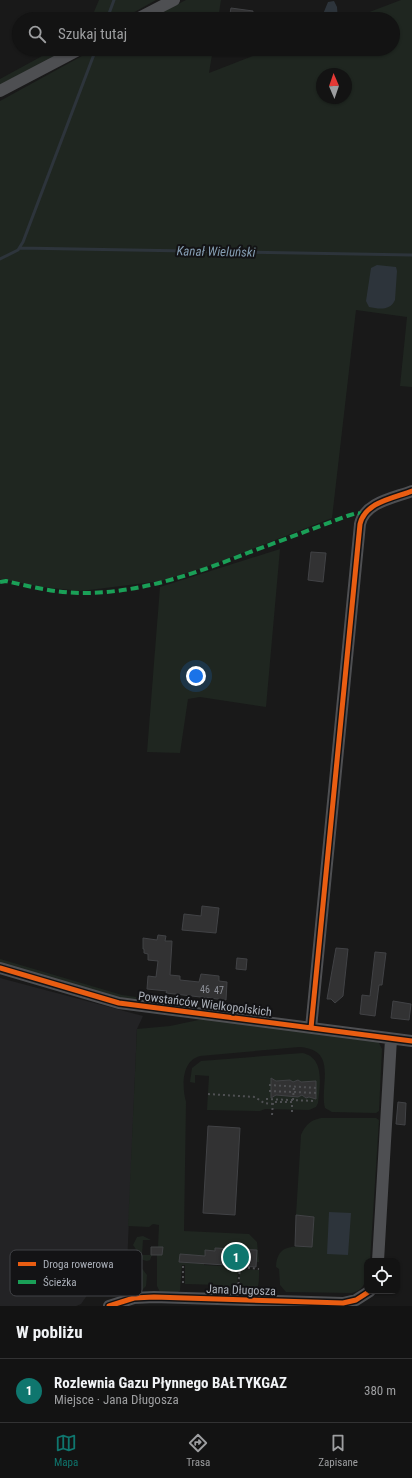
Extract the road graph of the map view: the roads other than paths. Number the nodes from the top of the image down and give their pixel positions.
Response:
1 (174, 0) edge
2 (151, 12) edge
3 (67, 56) edge
4 (0, 91) edge
5 (412, 491) edge
6 (0, 968) edge
7 (311, 1028) junction
8 (391, 1039) junction
9 (412, 1041) edge
10 (378, 1258) edge
11 (367, 1294) edge
12 (145, 1302) edge
13 (295, 1304) edge
14 (109, 1306) edge

1 - 2 street
3 - 4 street
5 - 7 street
6 - 7 street, Powstańców Wielkopolskich
7 - 8 street, Powstańców Wielkopolskich
8 - 9 street, Powstańców Wielkopolskich
8 - 10 street
11 - 13 street, Jana Długosza
12 - 13 street, Jana Długosza
12 - 14 street, Jana Długosza

